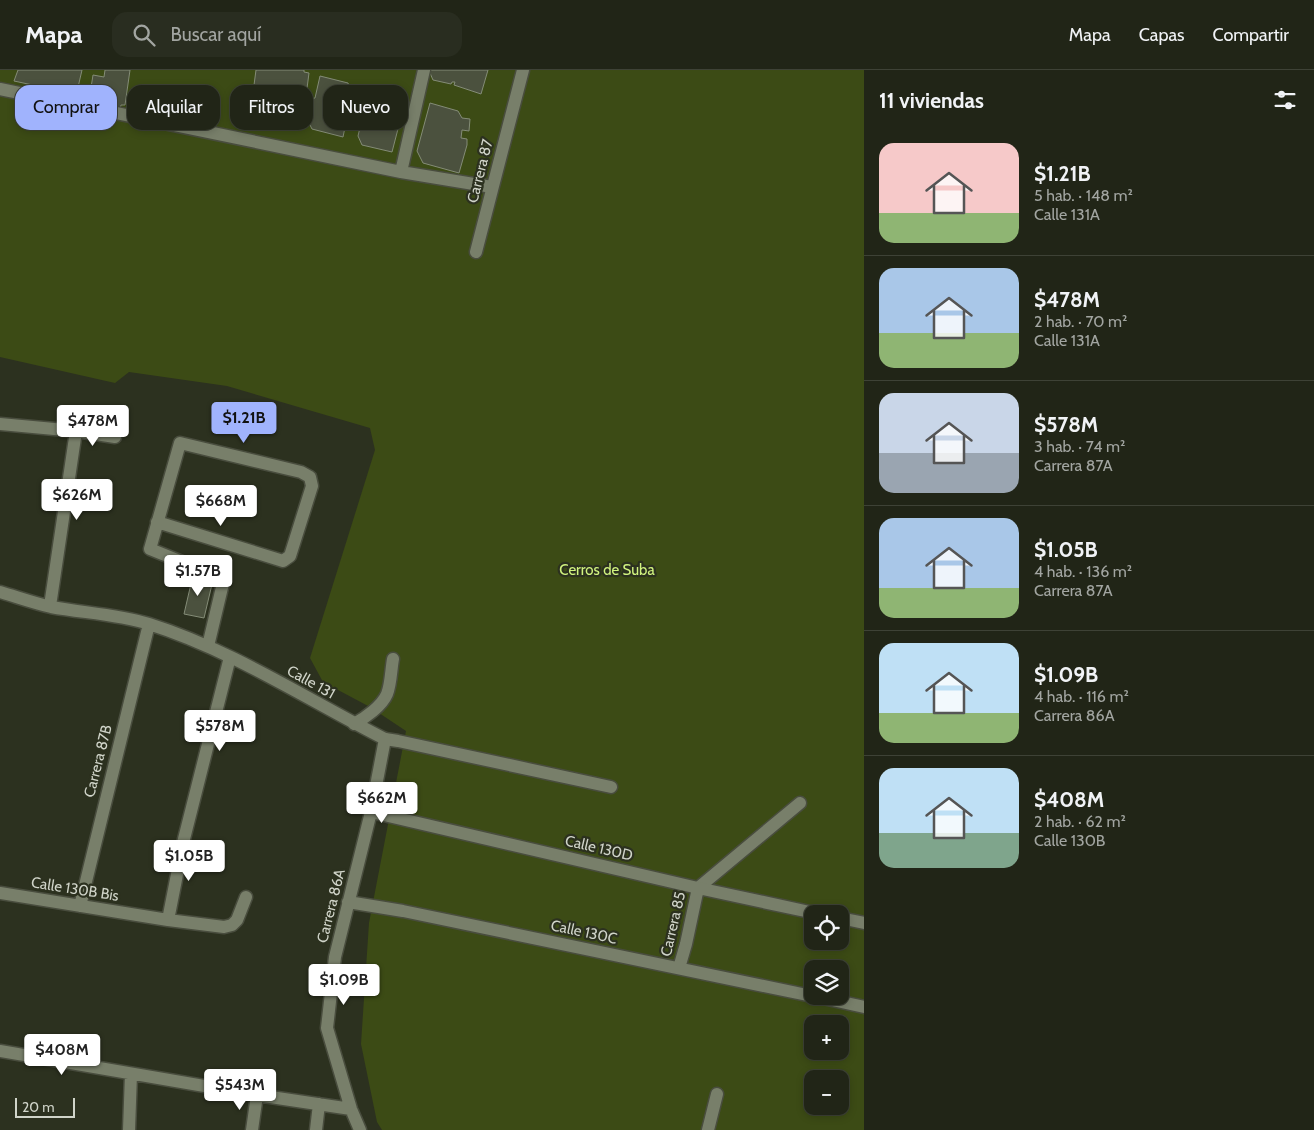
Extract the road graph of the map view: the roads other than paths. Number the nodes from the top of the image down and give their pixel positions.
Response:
1 (424, 70) edge
2 (523, 70) edge
3 (0, 89) edge
4 (401, 172) junction
5 (492, 187) junction
6 (476, 252) dead end
7 (0, 424) edge
8 (76, 431) junction
9 (115, 437) dead end
10 (157, 522) junction
11 (0, 592) edge
12 (50, 606) junction
13 (149, 624) junction
14 (208, 646) junction
15 (230, 657) junction
16 (392, 659) dead end
17 (354, 724) junction
18 (385, 739) junction
19 (611, 787) dead end
20 (800, 803) dead end
21 (371, 812) junction
22 (698, 888) junction
23 (0, 893) edge
24 (246, 897) dead end
25 (348, 902) junction
26 (80, 906) junction
27 (804, 911) edge
28 (168, 920) junction
29 (849, 920) edge
30 (864, 923) edge
31 (679, 968) junction
32 (804, 994) edge
33 (849, 1004) edge
34 (864, 1007) edge
35 (0, 1051) edge
36 (131, 1074) junction
37 (717, 1094) dead end
38 (256, 1095) junction
39 (319, 1104) junction
40 (351, 1109) junction
41 (129, 1130) edge
42 (252, 1130) edge
43 (316, 1130) edge
44 (360, 1130) edge
45 (708, 1130) edge

1 - 4 street
2 - 5 street, Carrera 87
3 - 4 street
4 - 5 street
5 - 6 street, Carrera 87
7 - 8 street
8 - 9 street
8 - 12 street
10 - 10 street
10 - 14 street
11 - 12 street, Calle 131
12 - 13 street, Calle 131
13 - 14 street, Calle 131
13 - 26 street, Carrera 87B
14 - 15 street, Calle 131
15 - 17 street, Calle 131
15 - 28 street
16 - 17 street
17 - 18 street, Calle 131
18 - 19 street, Calle 131
18 - 21 street, Carrera 86A
20 - 22 street
21 - 22 street, Calle 130D
21 - 25 street, Carrera 86A
22 - 27 street, Calle 130D
22 - 31 street, Carrera 85
23 - 26 street, Calle 130B Bis
24 - 28 street, Calle 130B Bis
25 - 31 street, Calle 130C
25 - 40 street, Carrera 86A
26 - 28 street, Calle 130B Bis
29 - 30 street
31 - 32 street, Calle 130C
33 - 34 street, Calle 130C
35 - 36 street
36 - 38 street
36 - 41 street
37 - 45 street
38 - 39 street
38 - 42 street
39 - 40 street
39 - 43 street
40 - 44 street, Carrera 86A

